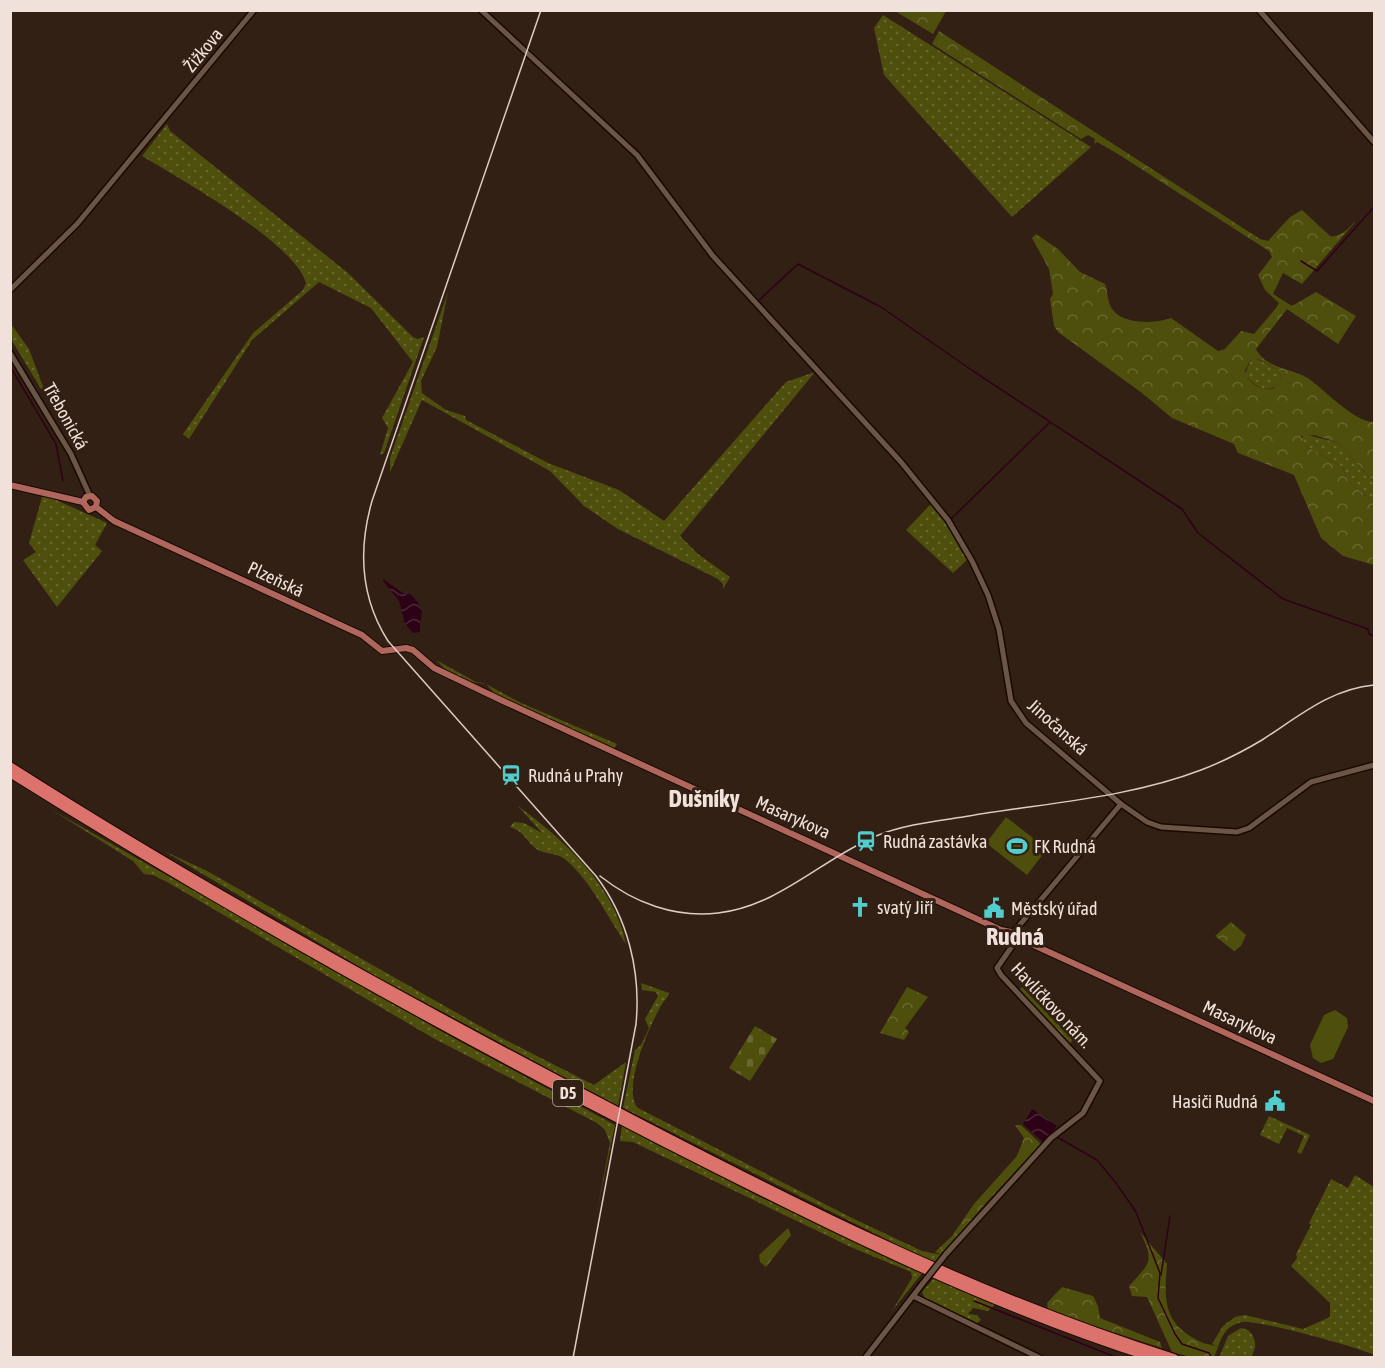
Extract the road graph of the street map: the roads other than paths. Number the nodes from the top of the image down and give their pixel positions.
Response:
1 (254, 10) edge
2 (481, 10) edge
3 (1259, 10) edge
4 (1374, 142) edge
5 (10, 291) edge
6 (10, 353) edge
7 (10, 485) edge
8 (90, 496) junction
9 (83, 502) junction
10 (96, 507) junction
11 (440, 672) joint
12 (1374, 765) edge
13 (10, 766) edge
14 (10, 773) edge
15 (1121, 804) junction
16 (1014, 937) junction
17 (1374, 1101) edge
18 (913, 1296) junction
19 (864, 1358) edge
20 (1040, 1358) edge
21 (1153, 1358) edge
22 (1174, 1358) edge

1 - 5 street, Žižkova
2 - 15 street, Jinočanská
3 - 4 street
6 - 8 street, Třebonická
7 - 9 main road, Plzeňská
8 - 9 main road
8 - 10 main road, Plzeňská
9 - 10 main road, Plzeňská
10 - 11 main road, Plzeňská
11 - 16 main road, Masarykova
12 - 15 street, Jinočanská
13 - 22 highway, D5
14 - 21 highway, D5
15 - 16 street, Havlíčkovo nám.
16 - 17 main road, Masarykova
16 - 18 street, Havlíčkovo nám., bridge
18 - 19 street
18 - 20 street

